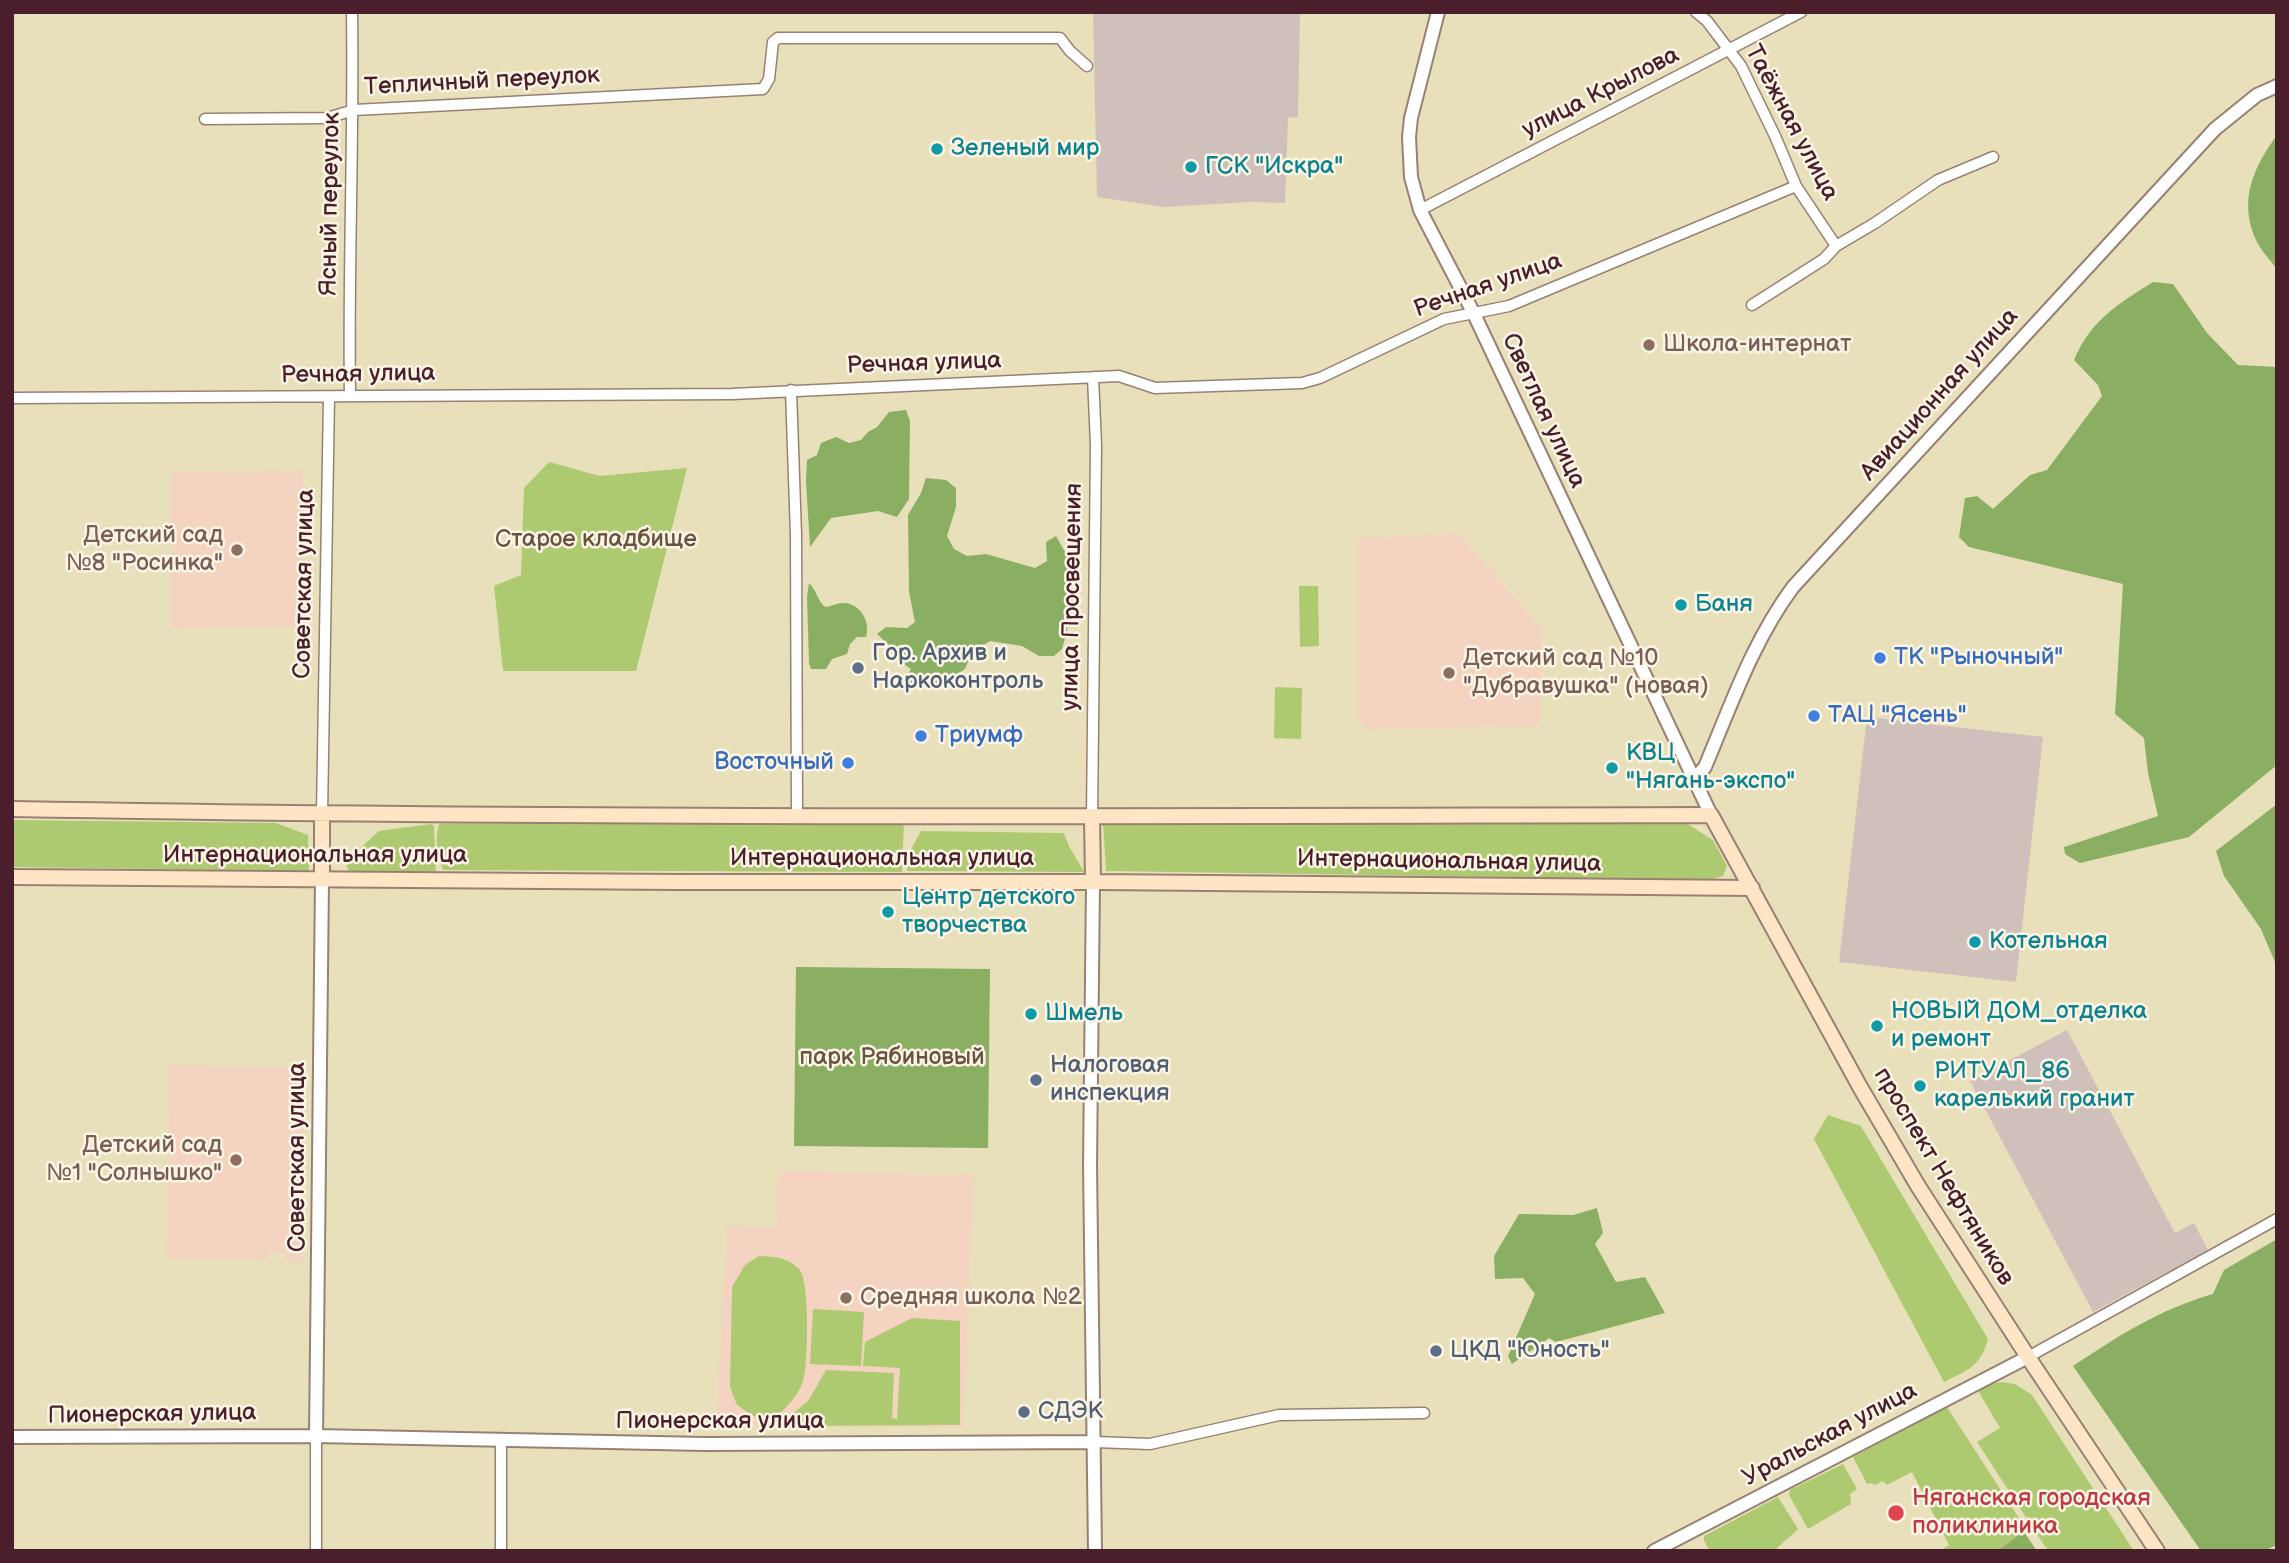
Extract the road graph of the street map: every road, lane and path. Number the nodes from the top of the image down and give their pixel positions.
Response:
1 (352, 12) edge
2 (1438, 12) edge
3 (1696, 12) edge
4 (1801, 12) edge
5 (1708, 17) edge
6 (1730, 50) junction
7 (1087, 66) dead end
8 (2277, 86) edge
9 (354, 110) junction
10 (205, 119) dead end
11 (1993, 157) dead end
12 (1796, 186) junction
13 (1420, 210) junction
14 (1836, 246) junction
15 (1752, 304) dead end
16 (1474, 314) junction
17 (1093, 377) junction
18 (791, 390) junction
19 (350, 396) junction
20 (329, 397) junction
21 (12, 398) edge
22 (1694, 779) junction
23 (12, 809) edge
24 (322, 814) junction
25 (1711, 815) junction
26 (797, 816) junction
27 (1092, 818) junction
28 (12, 877) edge
29 (322, 879) junction
30 (1093, 882) junction
31 (1752, 888) junction
32 (2277, 1219) edge
33 (2028, 1357) junction
34 (1424, 1413) dead end
35 (316, 1436) junction
36 (12, 1437) edge
37 (500, 1440) junction
38 (1096, 1441) junction
39 (316, 1551) edge
40 (501, 1551) edge
41 (1096, 1551) edge
42 (1654, 1551) edge
43 (2157, 1551) edge

1 - 9 street, Ясный переулок
2 - 13 street, Светлая улица
3 - 5 street, Таёжная улица
4 - 6 street, улица Крылова
5 - 6 street, Таёжная улица
6 - 12 street, Таёжная улица
6 - 13 street, улица Крылова
7 - 9 street, Тепличный переулок
8 - 22 street, Авиационная улица
9 - 10 street, Тепличный переулок
9 - 19 street, Ясный переулок
11 - 14 street
12 - 14 street, Таёжная улица
12 - 16 street, Речная улица
13 - 16 street, Светлая улица
14 - 15 street
16 - 17 street, Речная улица
16 - 22 street, Светлая улица
17 - 18 street, Речная улица
17 - 27 street, улица Просвещения
18 - 19 street, Речная улица
18 - 26 street
19 - 20 street, Речная улица
20 - 21 street, Речная улица
20 - 24 street, Советская улица
22 - 25 street, Светлая улица
23 - 24 main road, Интернациональная улица
24 - 26 main road, Интернациональная улица
24 - 29 main road
25 - 27 main road, Интернациональная улица
25 - 31 main road, проспект Нефтяников
26 - 27 main road, Интернациональная улица
27 - 30 main road
28 - 29 main road, Интернациональная улица
29 - 30 main road, Интернациональная улица
29 - 35 street, Советская улица
30 - 31 main road, Интернациональная улица
30 - 38 street
31 - 33 main road, проспект Нефтяников
32 - 33 street
33 - 42 street, Уральская улица
33 - 43 main road, проспект Нефтяников
34 - 38 street, Пионерская улица
35 - 36 street, Пионерская улица
35 - 37 street, Пионерская улица
35 - 39 street
37 - 38 street, Пионерская улица
37 - 40 street
38 - 41 street

